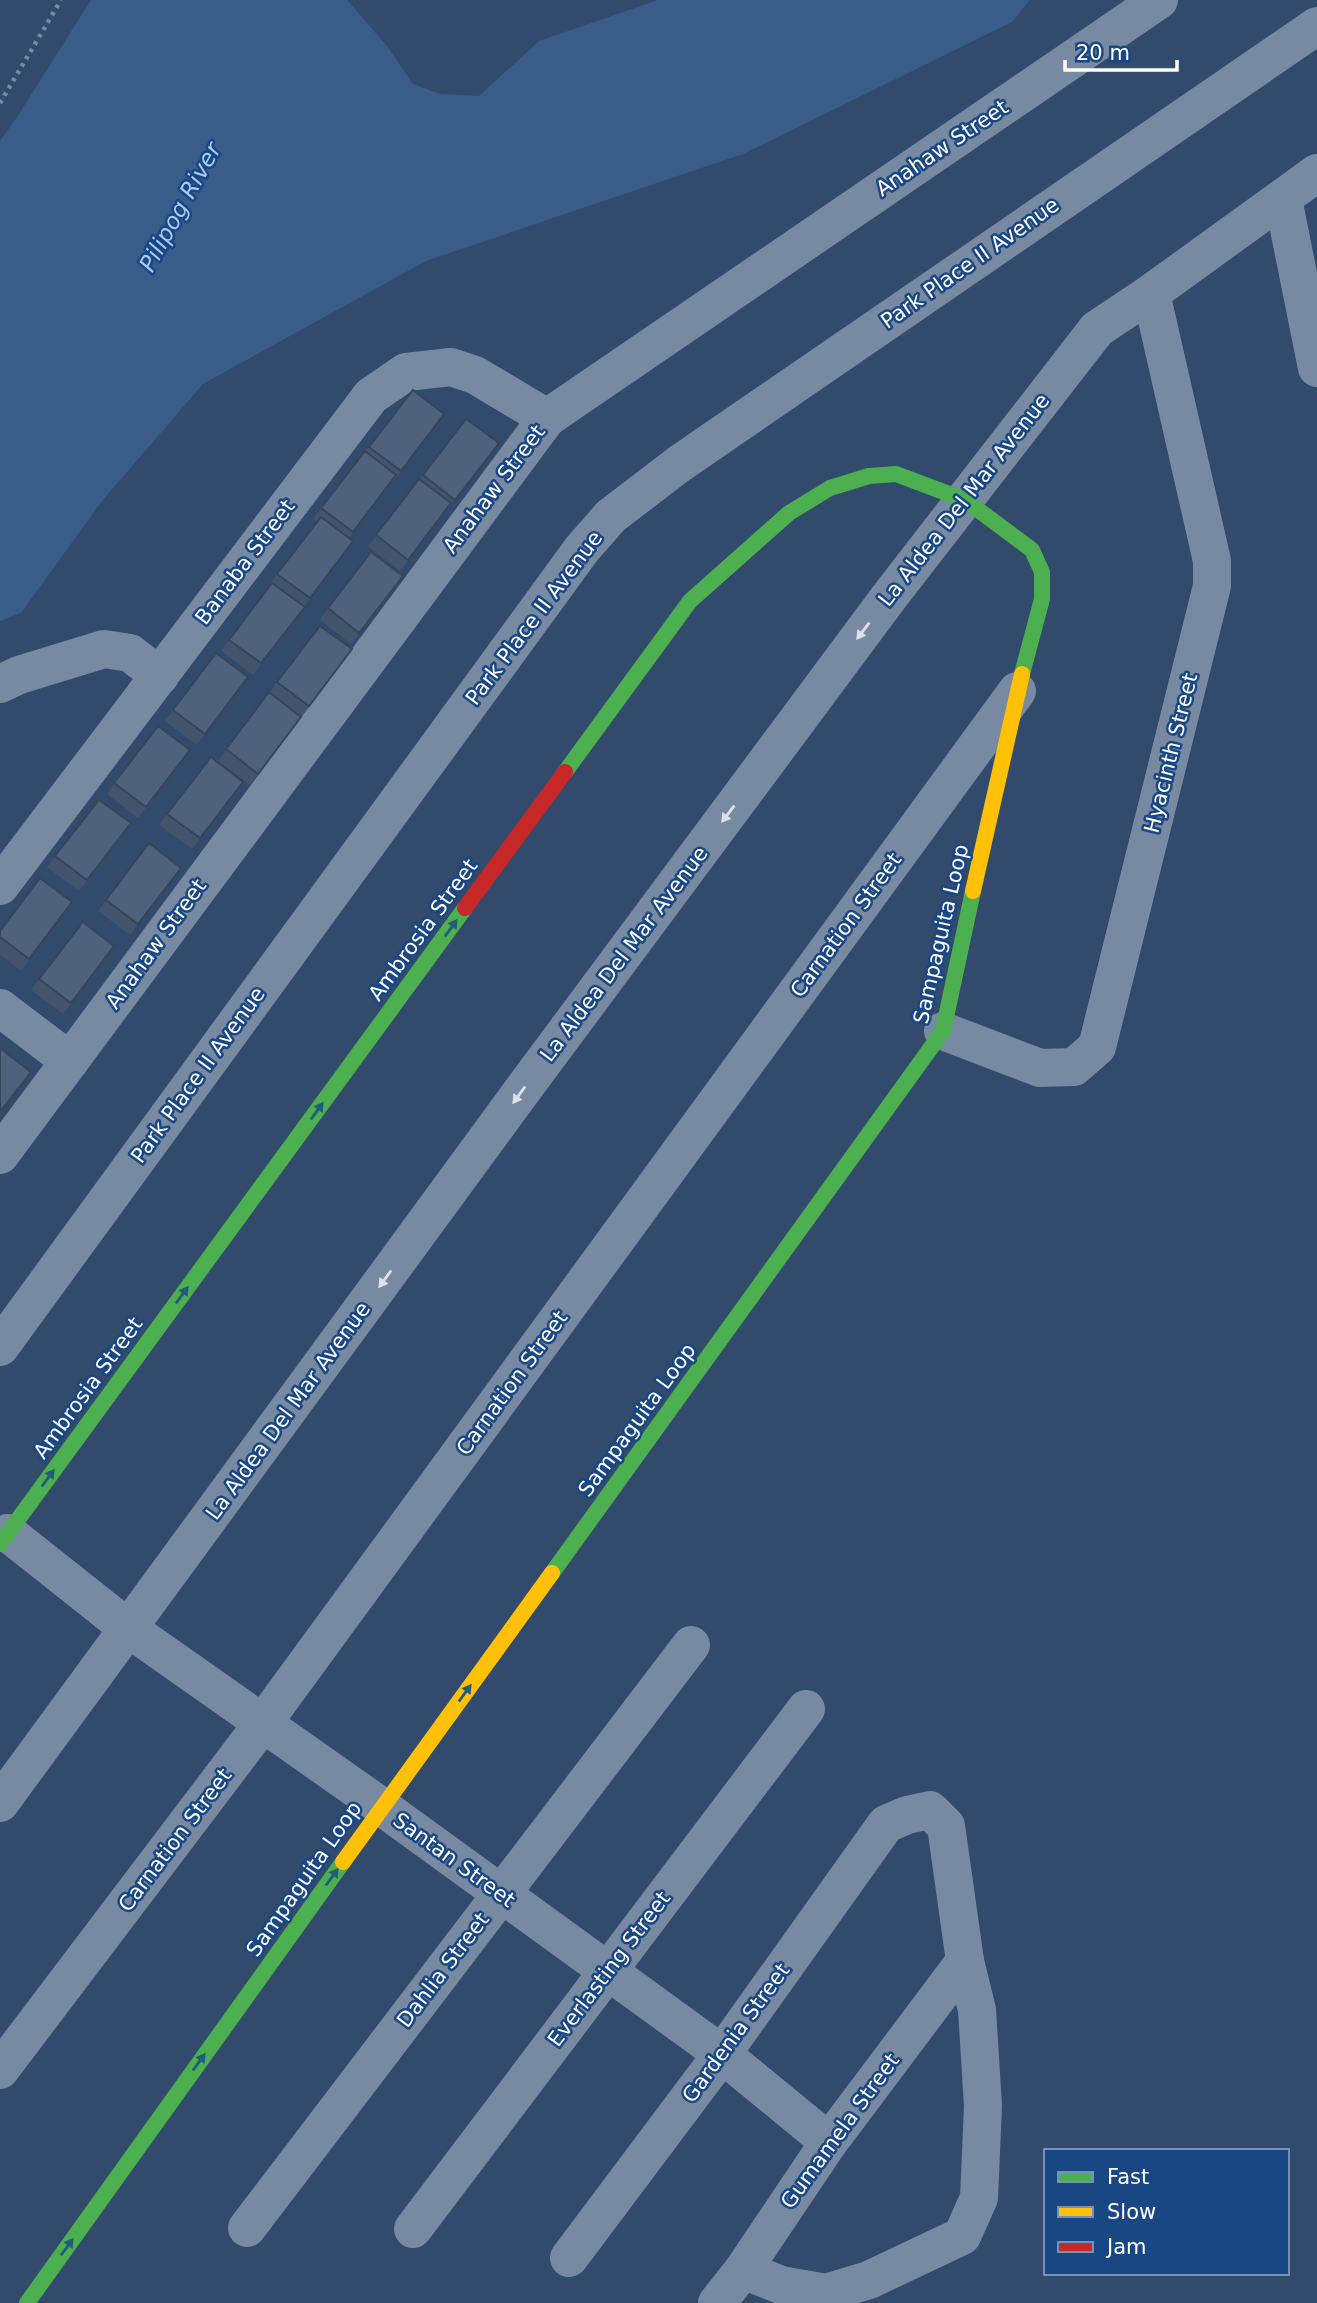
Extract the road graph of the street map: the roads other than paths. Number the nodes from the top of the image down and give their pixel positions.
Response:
1 (1159, 0) edge
2 (1317, 26) edge
3 (1317, 173) edge
4 (1283, 200) junction
5 (1151, 293) junction
6 (1317, 368) edge
7 (547, 418) junction
8 (965, 500) junction
9 (160, 676) junction
10 (0, 684) edge
11 (1017, 691) junction
12 (0, 886) edge
13 (0, 1008) edge
14 (943, 1031) junction
15 (70, 1061) junction
16 (0, 1155) edge
17 (0, 1347) edge
18 (4, 1539) edge
19 (129, 1629) junction
20 (691, 1645) dead end
21 (806, 1709) dead end
22 (263, 1723) junction
23 (0, 1803) edge
24 (382, 1807) junction
25 (501, 1894) junction
26 (965, 1961) junction
27 (607, 1972) junction
28 (722, 2054) junction
29 (0, 2070) edge
30 (829, 2142) junction
31 (247, 2228) dead end
32 (413, 2229) dead end
33 (569, 2258) dead end
34 (743, 2270) junction
35 (27, 2303) edge
36 (717, 2303) edge

1 - 7 street, Anahaw Street
2 - 17 street, Park Place II Avenue
3 - 4 street, La Aldea Del Mar Avenue
4 - 5 street, La Aldea Del Mar Avenue
4 - 6 street
5 - 8 street, La Aldea Del Mar Avenue
5 - 14 street, Hyacinth Street
7 - 9 street, Banaba Street
7 - 15 street, Anahaw Street
8 - 11 street, Sampaguita Loop
18 -> 8 street, Ambrosia Street
8 -> 19 street, La Aldea Del Mar Avenue
9 - 10 street
9 - 12 street, Banaba Street
11 - 14 street, Sampaguita Loop
11 - 22 street, Carnation Street
13 - 15 street
24 -> 14 street, Sampaguita Loop
15 - 16 street, Anahaw Street
18 - 19 street, Santan Street
19 - 22 street, Santan Street
19 - 23 street, La Aldea Del Mar Avenue
20 - 25 street, Dahlia Street
21 - 27 street, Everlasting Street
22 - 24 street, Santan Street
22 - 29 street, Carnation Street
24 - 25 street, Santan Street
35 -> 24 street, Sampaguita Loop
25 - 27 street, Santan Street
25 - 31 street, Dahlia Street
26 - 28 street, Gardenia Street
26 - 30 street, Gumamela Street
26 - 34 street
27 - 28 street, Santan Street
27 - 32 street, Everlasting Street
28 - 30 street, Santan Street
28 - 33 street, Gardenia Street
30 - 34 street, Gumamela Street
34 - 36 street, Gumamela Street

